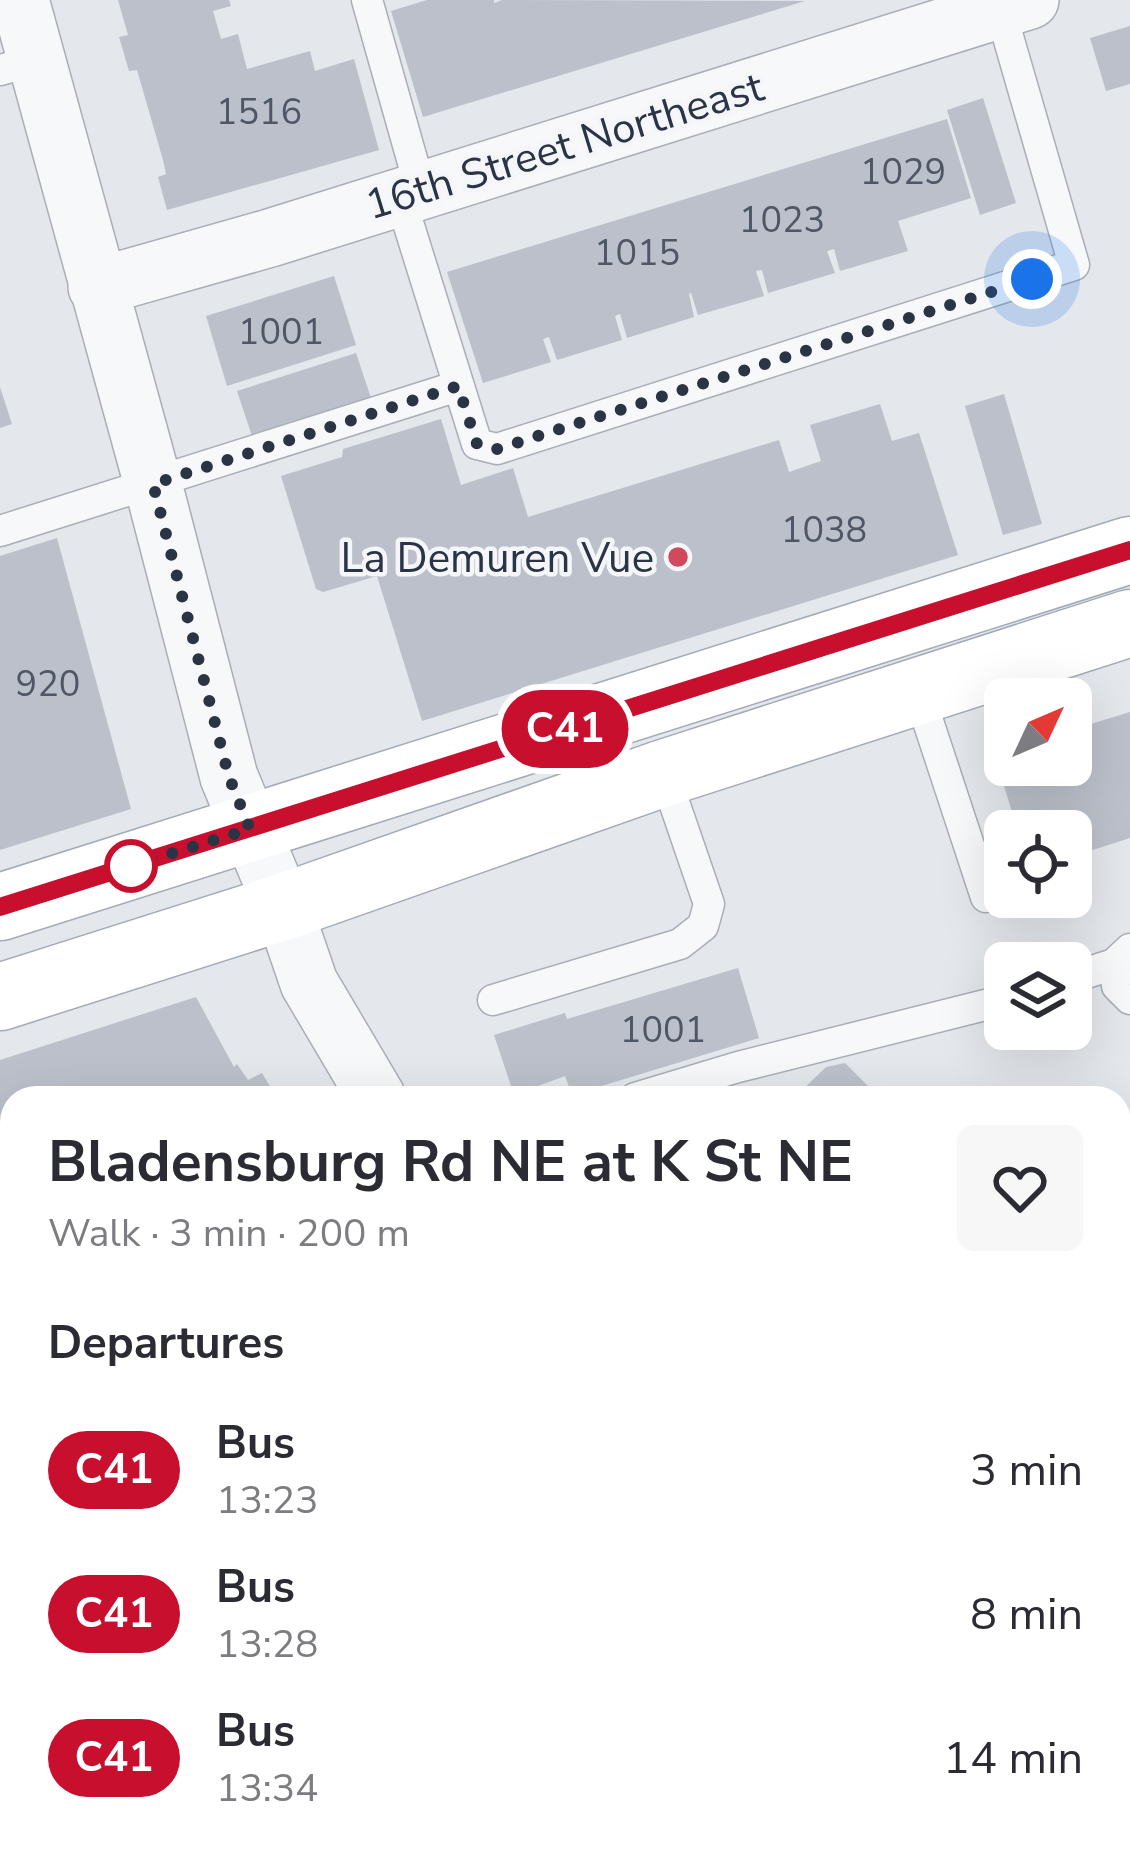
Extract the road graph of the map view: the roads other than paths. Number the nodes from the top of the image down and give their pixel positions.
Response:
1 (20, 0) edge
2 (367, 0) edge
3 (1015, 5) edge
4 (18, 65) edge
5 (411, 194) junction
6 (97, 286) junction
7 (458, 386) junction
8 (153, 484) junction
9 (0, 531) edge
10 (1130, 550) edge
11 (1130, 623) edge
12 (918, 691) junction
13 (664, 772) junction
14 (250, 829) junction
15 (984, 891) edge
16 (0, 907) edge
17 (283, 907) junction
18 (1122, 956) edge
19 (1092, 969) edge
20 (0, 997) edge
21 (1130, 999) edge
22 (493, 1000) dead end
23 (984, 1005) edge
24 (370, 1086) edge
25 (674, 1086) edge

1 - 4 street
2 - 5 lane
3 - 5 street, 16th Street Northeast
3 - 7 lane
4 - 6 street
5 - 6 street, 16th Street Northeast
5 - 7 lane
6 - 8 street
7 - 8 lane
8 - 9 lane
8 - 14 street
10 - 14 main road
11 - 12 main road
12 - 13 main road
12 - 15 lane
13 - 17 main road
13 - 22 lane
14 - 16 main road
14 - 17 street
17 - 20 main road
17 - 24 street
18 - 19 lane
18 - 21 lane
23 - 25 lane

